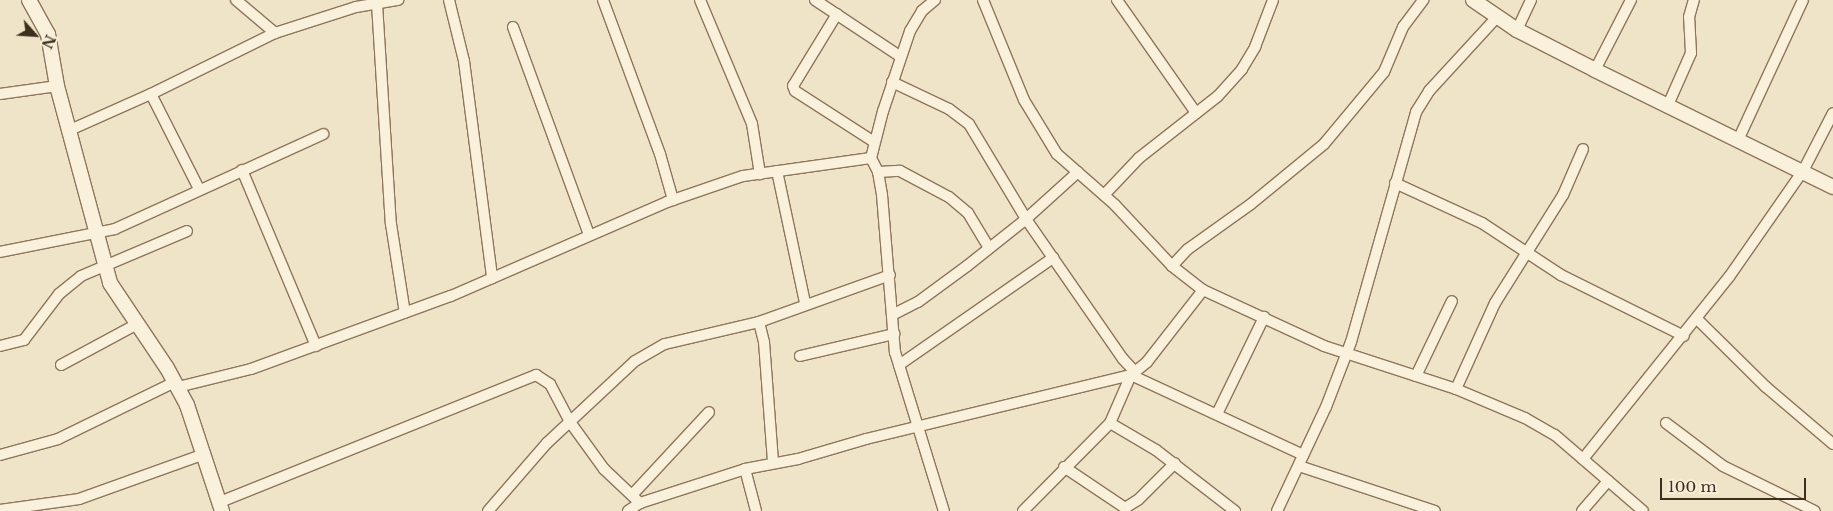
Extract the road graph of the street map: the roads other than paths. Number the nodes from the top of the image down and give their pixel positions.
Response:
1 (29, 0) edge
2 (236, 0) edge
3 (398, 0) edge
4 (449, 0) edge
5 (603, 0) edge
6 (700, 0) edge
7 (815, 0) edge
8 (935, 0) edge
9 (983, 0) edge
10 (1117, 0) edge
11 (1273, 0) edge
12 (1423, 0) edge
13 (1473, 0) edge
14 (1531, 0) edge
15 (1631, 0) edge
16 (1694, 0) edge
17 (1802, 0) edge
18 (371, 3) edge
19 (837, 14) junction
20 (1497, 17) junction
21 (513, 27) dead end
22 (1517, 30) junction
23 (275, 33) junction
24 (901, 57) junction
25 (1595, 70) junction
26 (892, 82) junction
27 (57, 86) junction
28 (0, 94) edge
29 (151, 94) junction
30 (1668, 105) junction
31 (1196, 113) junction
32 (1833, 113) edge
33 (70, 130) junction
34 (323, 134) dead end
35 (1738, 140) junction
36 (874, 142) junction
37 (1583, 149) dead end
38 (871, 158) junction
39 (242, 170) junction
40 (777, 171) junction
41 (1803, 171) junction
42 (878, 172) junction
43 (1078, 172) junction
44 (760, 174) junction
45 (1395, 183) junction
46 (1833, 187) edge
47 (199, 189) junction
48 (1104, 195) junction
49 (673, 200) junction
50 (1026, 219) junction
51 (187, 231) dead end
52 (98, 233) junction
53 (589, 235) junction
54 (989, 248) junction
55 (1527, 250) junction
56 (0, 252) edge
57 (1053, 258) junction
58 (106, 266) junction
59 (1172, 266) junction
60 (890, 275) junction
61 (492, 278) junction
62 (1203, 290) junction
63 (1452, 301) dead end
64 (806, 303) junction
65 (405, 313) junction
66 (892, 315) junction
67 (1264, 317) junction
68 (1697, 319) junction
69 (759, 322) junction
70 (137, 324) junction
71 (894, 334) junction
72 (1684, 336) junction
73 (0, 346) edge
74 (316, 346) junction
75 (800, 356) dead end
76 (1346, 356) junction
77 (61, 365) dead end
78 (899, 365) junction
79 (1133, 374) junction
80 (1416, 376) junction
81 (177, 384) junction
82 (1456, 389) junction
83 (709, 412) dead end
84 (1216, 414) junction
85 (570, 422) junction
86 (1110, 423) junction
87 (1666, 423) dead end
88 (917, 427) junction
89 (1833, 444) edge
90 (205, 454) junction
91 (0, 455) edge
92 (1304, 455) junction
93 (1583, 459) junction
94 (773, 463) junction
95 (1174, 463) junction
96 (1299, 466) junction
97 (1064, 467) junction
98 (744, 469) junction
99 (1608, 481) junction
100 (632, 495) junction
101 (640, 503) junction
102 (221, 507) edge
103 (0, 510) edge
104 (488, 511) edge
105 (628, 511) edge
106 (756, 511) edge
107 (943, 511) edge
108 (1023, 511) edge
109 (1235, 511) edge
110 (1277, 511) edge
111 (1435, 511) edge
112 (1582, 511) edge
113 (1643, 511) edge
114 (1815, 511) edge

1 - 27 street
2 - 23 street
3 - 18 street
4 - 61 street
5 - 49 street
6 - 44 street
7 - 19 street
8 - 24 street
9 - 43 street
10 - 31 street
11 - 31 street
12 - 59 street
13 - 20 street
14 - 22 street
15 - 25 street
16 - 30 street
17 - 35 street
18 - 23 street
18 - 65 street
19 - 24 street
19 - 36 street
20 - 22 street
20 - 45 street
21 - 53 street
22 - 25 street
23 - 29 street
24 - 26 street
25 - 30 street
26 - 36 street
26 - 50 street
27 - 28 street
27 - 33 street
29 - 33 street
29 - 47 street
30 - 35 street
31 - 48 street
32 - 41 street
33 - 52 street
34 - 39 street
35 - 41 street
36 - 38 street
37 - 55 street
38 - 40 street
38 - 42 street
39 - 47 street
39 - 74 street
40 - 44 street
40 - 64 street
41 - 46 street
41 - 68 street
42 - 54 street
42 - 60 street
43 - 48 street
43 - 50 street
44 - 49 street
45 - 55 street
45 - 76 street
47 - 52 street
48 - 59 street
49 - 53 street
50 - 54 street
50 - 57 street
51 - 58 street
52 - 56 street
52 - 58 street
53 - 61 street
54 - 66 street
55 - 72 street
55 - 82 street
57 - 78 street
57 - 79 street
58 - 70 street
58 - 73 street
59 - 62 street
60 - 64 street
60 - 66 street
61 - 65 street
62 - 67 street
62 - 79 street
63 - 80 street
64 - 69 street
65 - 74 street
66 - 71 street
67 - 76 street
67 - 84 street
68 - 72 street
68 - 89 street
69 - 85 street
69 - 94 street
70 - 77 street
70 - 81 street
71 - 75 street
71 - 78 street
72 - 93 street
74 - 81 street
76 - 80 street
76 - 92 street
78 - 88 street
79 - 84 street
79 - 86 street
79 - 88 street
80 - 82 street
81 - 90 street
81 - 91 street
82 - 93 street
83 - 100 street
84 - 92 street
85 - 100 street
85 - 102 street
85 - 104 street
86 - 95 street
86 - 97 street
87 - 114 street
88 - 94 street
88 - 107 street
90 - 102 street
90 - 103 street
92 - 96 street
93 - 99 street
94 - 98 street
95 - 97 street
95 - 109 street
96 - 110 street
96 - 111 street
97 - 108 street
98 - 101 street
98 - 106 street
99 - 112 street
99 - 113 street
100 - 101 street
101 - 105 street

